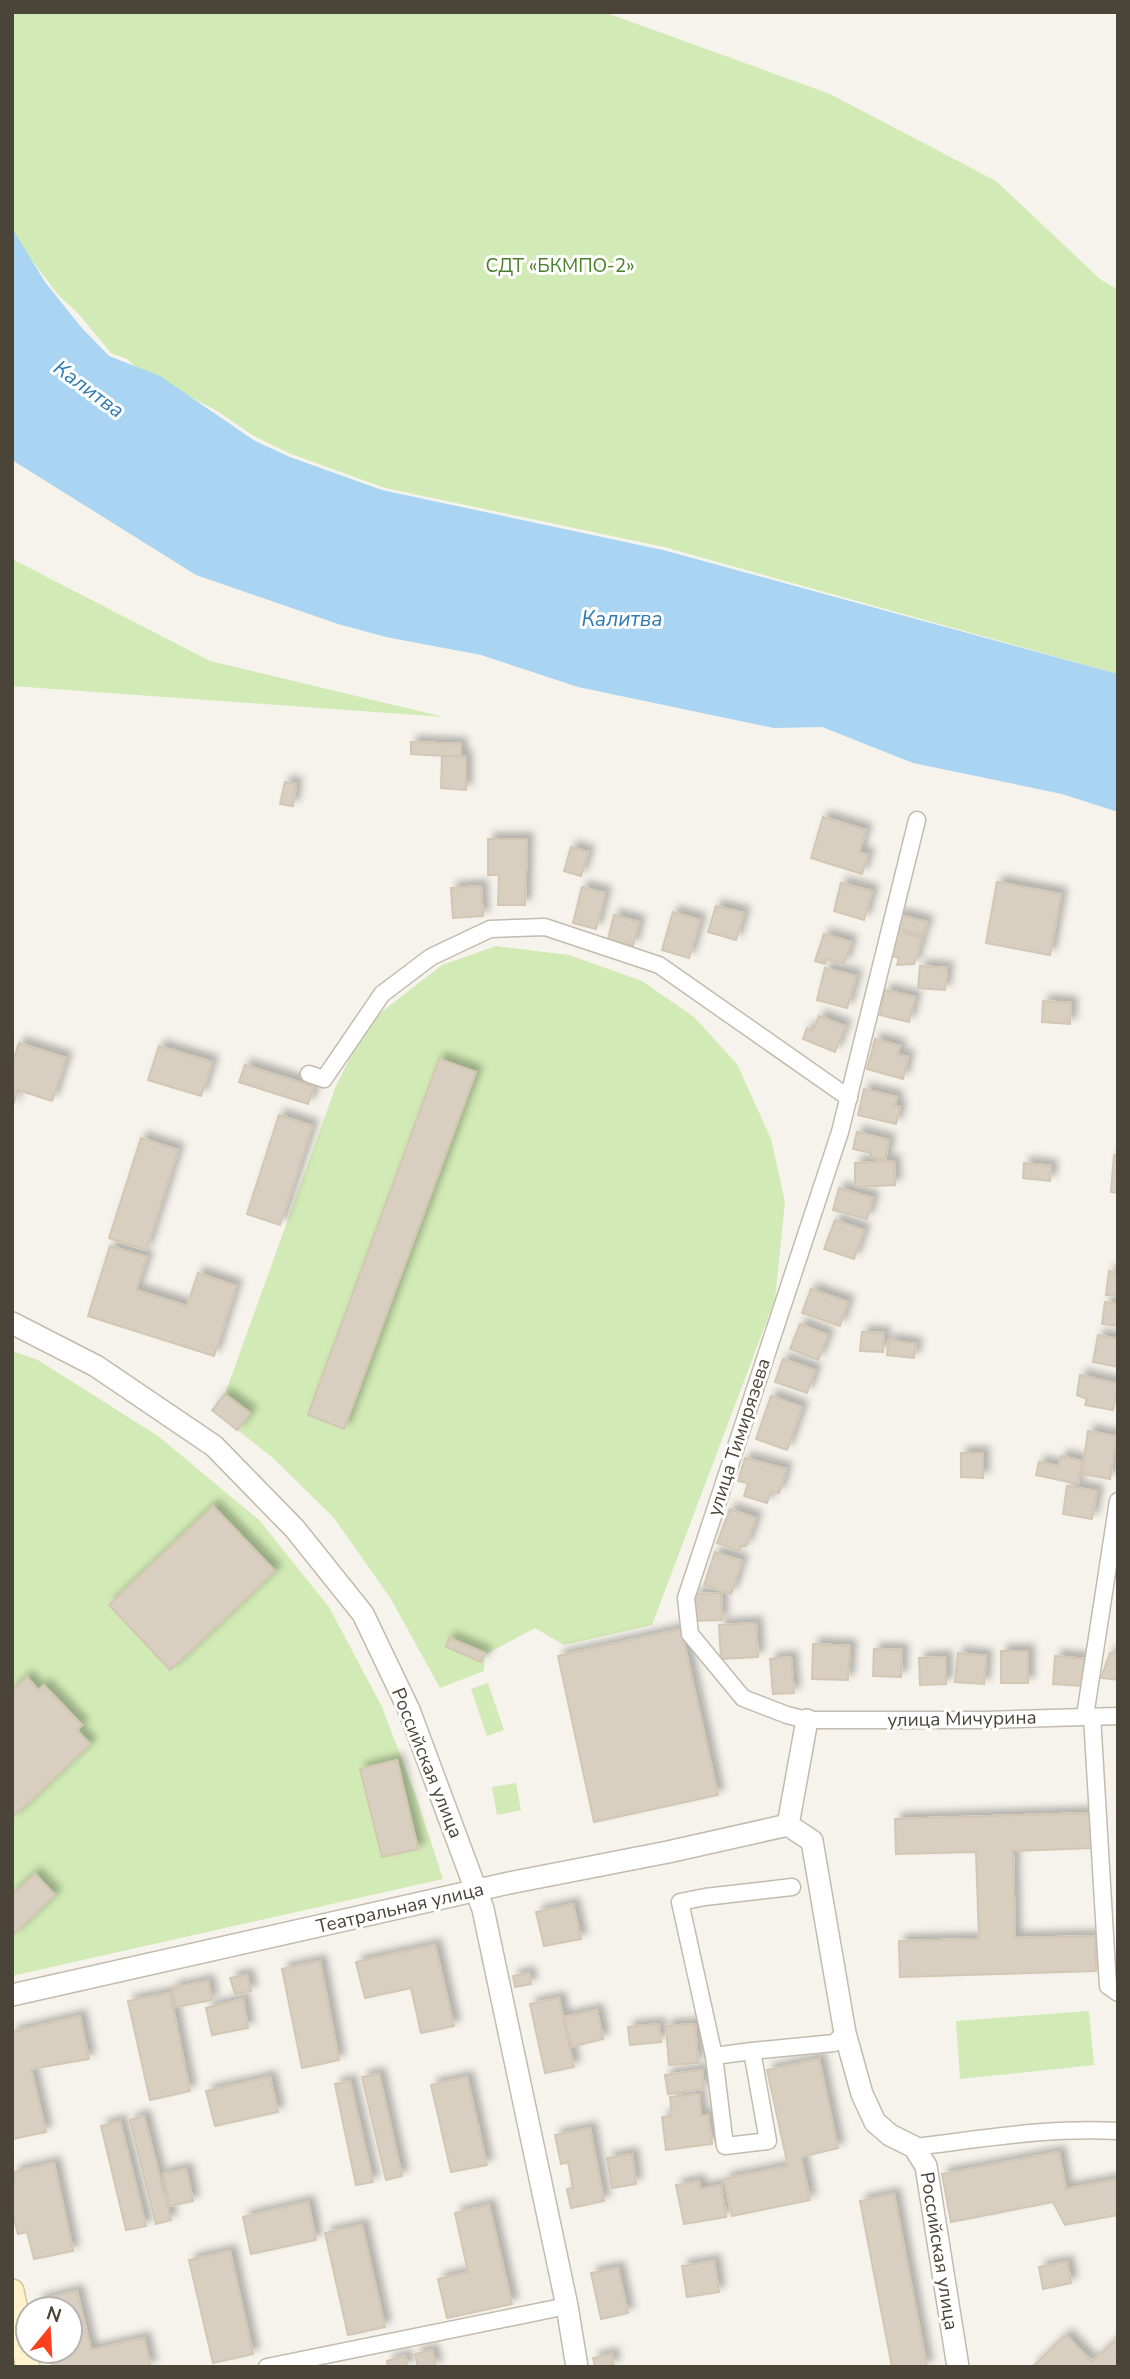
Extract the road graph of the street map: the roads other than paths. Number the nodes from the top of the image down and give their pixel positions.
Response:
1 (917, 820) dead end
2 (309, 1074) dead end
3 (849, 1098) junction
4 (12, 1323) edge
5 (1118, 1501) edge
6 (1089, 1716) junction
7 (1118, 1716) edge
8 (807, 1720) junction
9 (788, 1825) junction
10 (792, 1887) dead end
11 (477, 1891) junction
12 (1118, 1993) edge
13 (12, 1995) edge
14 (845, 2033) junction
15 (752, 2051) junction
16 (714, 2056) junction
17 (1118, 2131) edge
18 (914, 2147) junction
19 (12, 2291) edge
20 (567, 2306) junction
21 (28, 2367) edge
22 (267, 2367) edge
23 (577, 2367) edge
24 (958, 2367) edge

1 - 3 street, улица Тимирязева
2 - 3 street
3 - 8 street, улица Тимирязева
4 - 11 street, Российская улица
5 - 6 street
6 - 7 street, улица Мичурина
6 - 8 street, улица Мичурина
6 - 12 street
8 - 9 street
9 - 11 street, Театральная улица
9 - 14 street, Российская улица
10 - 16 street
11 - 13 street, Театральная улица
11 - 20 street, Российская улица
14 - 15 street
14 - 18 street, Российская улица
15 - 16 street
15 - 16 street
17 - 18 street
18 - 24 street, Российская улица
19 - 21 main road
20 - 22 street
20 - 23 street, Российская улица

